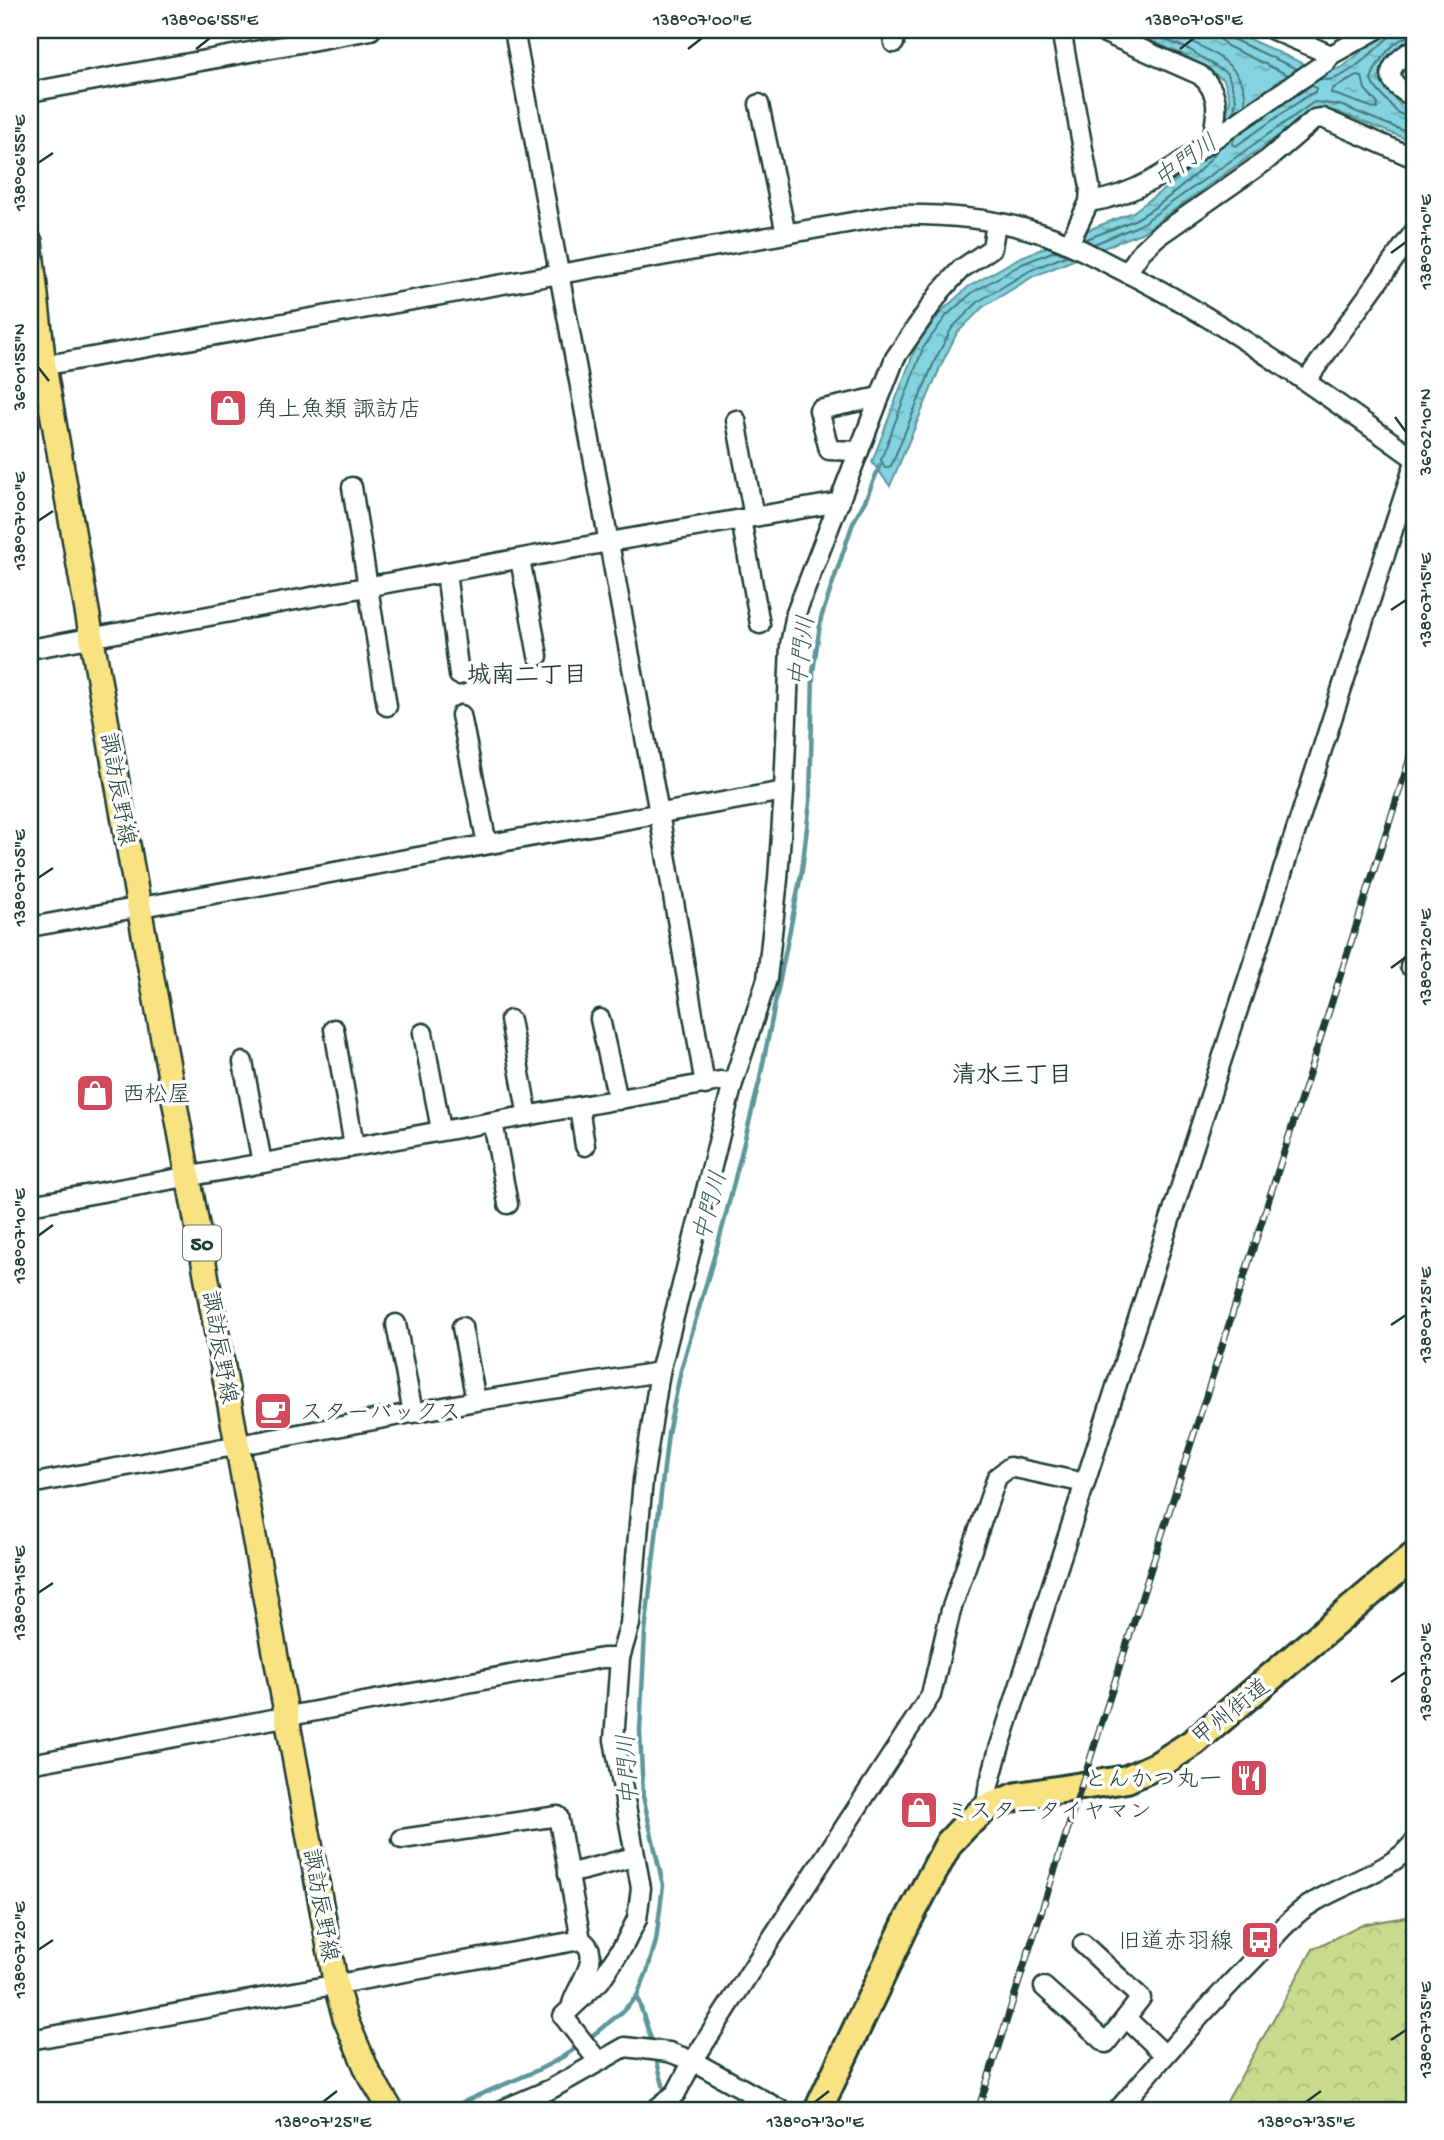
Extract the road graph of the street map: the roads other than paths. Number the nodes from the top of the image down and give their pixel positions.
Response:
1 (370, 30) edge
2 (514, 30) edge
3 (1061, 30) edge
4 (1098, 30) edge
5 (1273, 30) edge
6 (1376, 30) edge
7 (1414, 49) edge
8 (1328, 58) junction
9 (30, 92) edge
10 (1414, 97) edge
11 (760, 104) dead end
12 (1218, 136) junction
13 (1414, 158) edge
14 (1090, 202) junction
15 (996, 223) junction
16 (1414, 232) edge
17 (786, 234) junction
18 (30, 242) edge
19 (1069, 244) junction
20 (1127, 273) junction
21 (559, 275) junction
22 (37, 367) edge
23 (1306, 381) junction
24 (879, 397) junction
25 (736, 420) dead end
26 (859, 451) junction
27 (1414, 458) edge
28 (1414, 465) edge
29 (352, 487) dead end
30 (840, 502) junction
31 (748, 518) junction
32 (609, 542) junction
33 (520, 559) junction
34 (446, 572) junction
35 (368, 587) junction
36 (760, 624) dead end
37 (92, 638) junction
38 (30, 649) edge
39 (538, 656) dead end
40 (459, 675) dead end
41 (387, 706) dead end
42 (461, 715) dead end
43 (784, 791) junction
44 (659, 813) junction
45 (487, 844) junction
46 (139, 907) junction
47 (30, 927) edge
48 (1414, 960) edge
49 (1414, 970) edge
50 (600, 1019) dead end
51 (510, 1020) dead end
52 (334, 1029) dead end
53 (422, 1033) dead end
54 (243, 1062) dead end
55 (733, 1083) junction
56 (705, 1085) junction
57 (618, 1100) junction
58 (579, 1107) junction
59 (528, 1116) junction
60 (492, 1122) junction
61 (441, 1130) junction
62 (354, 1146) junction
63 (585, 1146) dead end
64 (262, 1163) junction
65 (190, 1176) junction
66 (30, 1205) edge
67 (508, 1205) dead end
68 (396, 1324) dead end
69 (463, 1327) dead end
70 (660, 1372) junction
71 (475, 1401) junction
72 (412, 1413) junction
73 (238, 1447) junction
74 (1085, 1483) junction
75 (30, 1484) edge
76 (1411, 1555) edge
77 (620, 1658) junction
78 (287, 1716) junction
79 (30, 1764) edge
80 (986, 1808) junction
81 (402, 1839) dead end
82 (1414, 1842) edge
83 (634, 1857) junction
84 (568, 1874) junction
85 (581, 1940) junction
86 (1083, 1944) dead end
87 (337, 1986) junction
88 (1044, 1987) dead end
89 (570, 2016) junction
90 (1126, 2018) junction
91 (30, 2040) edge
92 (1166, 2055) junction
93 (596, 2058) junction
94 (693, 2061) junction
95 (661, 2105) edge
96 (391, 2110) edge
97 (502, 2110) edge
98 (781, 2110) edge
99 (818, 2110) edge
100 (1118, 2110) edge

1 - 9 street
2 - 21 street
3 - 14 street
4 - 12 street
5 - 8 street
6 - 8 street
7 - 10 street
8 - 12 street
11 - 17 street
12 - 14 street
13 - 20 street
14 - 19 street
15 - 17 street
15 - 19 street
15 - 24 street
16 - 23 street
17 - 21 street
18 - 22 main road, 諏訪辰野線 / 50
19 - 20 street
20 - 23 street
21 - 22 street
21 - 32 street
22 - 37 main road, 諏訪辰野線 / 50
23 - 27 street
24 - 26 street
24 - 26 street
25 - 31 street
26 - 30 street
28 - 74 street
29 - 35 street
30 - 31 street
30 - 43 street
31 - 32 street
31 - 36 street
32 - 33 street
32 - 44 street
33 - 34 street
33 - 39 street
34 - 35 street
34 - 40 street
35 - 37 street
35 - 41 street
37 - 38 street
37 - 46 main road, 諏訪辰野線 / 50
42 - 45 street
43 - 44 street
43 - 55 street
44 - 45 street
44 - 56 street
45 - 46 street
46 - 47 street
46 - 65 main road, 諏訪辰野線 / 50
48 - 49 street
50 - 57 street
51 - 59 street
52 - 62 street
53 - 61 street
54 - 64 street
55 - 56 street
55 - 70 street
56 - 57 street
57 - 58 street
58 - 59 street
58 - 63 street
59 - 60 street
60 - 61 street
60 - 67 street
61 - 62 street
62 - 64 street
64 - 65 street
65 - 66 street
65 - 73 main road, 諏訪辰野線 / 50
68 - 72 street
69 - 71 street
70 - 71 street
70 - 77 street
71 - 72 street
72 - 73 street
73 - 75 street
73 - 78 main road, 諏訪辰野線 / 50
74 - 80 street
74 - 94 street
76 - 80 highway, 甲州街道
77 - 78 street
77 - 83 street
78 - 79 street
78 - 87 main road, 諏訪辰野線 / 50
80 - 99 highway, 甲州街道
81 - 84 street
82 - 92 street
83 - 84 street
83 - 89 street
84 - 85 street
85 - 87 street
85 - 89 street
86 - 90 street
87 - 91 street
87 - 96 main road, 諏訪辰野線 / 50
88 - 90 street
89 - 93 street
90 - 92 street
92 - 100 street
93 - 94 street
93 - 97 street
94 - 95 street
94 - 98 street

